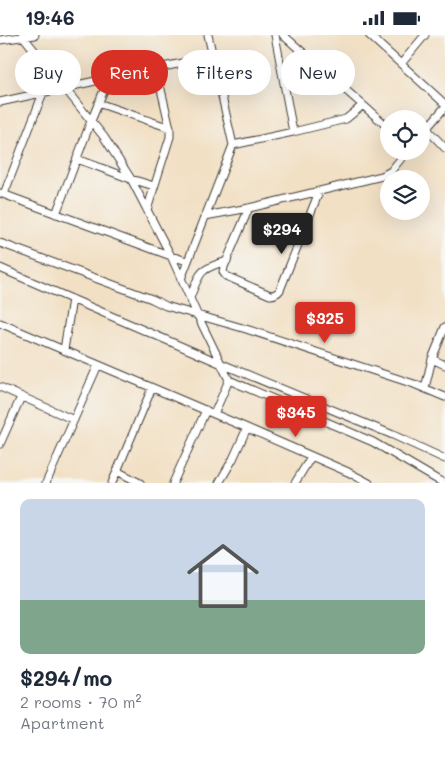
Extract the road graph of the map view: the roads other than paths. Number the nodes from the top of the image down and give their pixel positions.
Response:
1 (35, 35) edge
2 (208, 35) edge
3 (275, 35) edge
4 (283, 35) edge
5 (369, 35) edge
6 (425, 35) edge
7 (23, 36) edge
8 (0, 41) edge
9 (34, 50) edge
10 (211, 50) edge
11 (401, 64) junction
12 (33, 95) edge
13 (42, 95) edge
14 (70, 95) edge
15 (102, 95) edge
16 (162, 95) edge
17 (221, 95) edge
18 (0, 102) edge
19 (98, 103) junction
20 (363, 105) junction
21 (445, 105) edge
22 (380, 120) edge
23 (91, 121) junction
24 (430, 125) edge
25 (170, 128) junction
26 (293, 132) junction
27 (430, 132) edge
28 (233, 145) junction
29 (445, 148) edge
30 (77, 159) junction
31 (399, 160) edge
32 (131, 179) junction
33 (154, 186) junction
34 (319, 192) junction
35 (2, 193) edge
36 (249, 208) junction
37 (147, 210) junction
38 (56, 214) junction
39 (206, 216) junction
40 (0, 243) edge
41 (170, 256) junction
42 (187, 261) junction
43 (226, 261) junction
44 (0, 268) edge
45 (181, 279) junction
46 (190, 298) junction
47 (72, 299) junction
48 (197, 315) junction
49 (0, 323) edge
50 (445, 327) edge
51 (64, 350) junction
52 (432, 359) junction
53 (222, 364) junction
54 (98, 365) junction
55 (445, 365) edge
56 (229, 380) junction
57 (0, 387) edge
58 (152, 388) junction
59 (425, 388) junction
60 (21, 397) junction
61 (445, 397) edge
62 (206, 410) junction
63 (214, 414) junction
64 (74, 420) junction
65 (247, 428) junction
66 (0, 445) edge
67 (311, 457) junction
68 (445, 459) edge
69 (117, 471) junction
70 (46, 483) edge
71 (112, 483) edge
72 (140, 483) edge
73 (173, 483) edge
74 (219, 483) edge
75 (295, 483) edge
76 (369, 483) edge
77 (443, 483) edge

1 - 7 street
2 - 10 street
3 - 26 street
4 - 20 street
5 - 11 street
6 - 11 street
7 - 8 street
7 - 9 street
11 - 21 street
12 - 18 street
13 - 35 street
14 - 23 street
15 - 19 street
16 - 25 street
17 - 28 street
19 - 23 street
19 - 25 street
20 - 22 street
20 - 26 street
21 - 24 street
23 - 30 street
23 - 32 street
25 - 33 street
26 - 28 street
27 - 29 street
28 - 39 street
30 - 32 street
30 - 38 street
31 - 34 street
32 - 33 street
32 - 37 street
33 - 37 street
34 - 36 street
34 - 43 street
35 - 38 street
36 - 39 street
36 - 43 street
37 - 41 street
38 - 41 street
39 - 42 street
40 - 48 street
41 - 42 street
41 - 45 street
42 - 45 street
43 - 46 street
44 - 47 street
45 - 46 street
46 - 48 street
47 - 51 street
47 - 53 street
48 - 53 street
48 - 59 street
49 - 51 street
50 - 52 street
51 - 54 street
52 - 55 street
52 - 59 street
53 - 56 street
53 - 68 street
54 - 58 street
54 - 64 street
56 - 63 street
56 - 77 street
57 - 60 street
58 - 62 street
58 - 69 street
59 - 61 street
60 - 64 street
60 - 66 street
62 - 63 street
62 - 73 street
63 - 65 street
64 - 70 street
65 - 67 street
65 - 74 street
67 - 75 street
67 - 76 street
69 - 71 street
69 - 72 street

